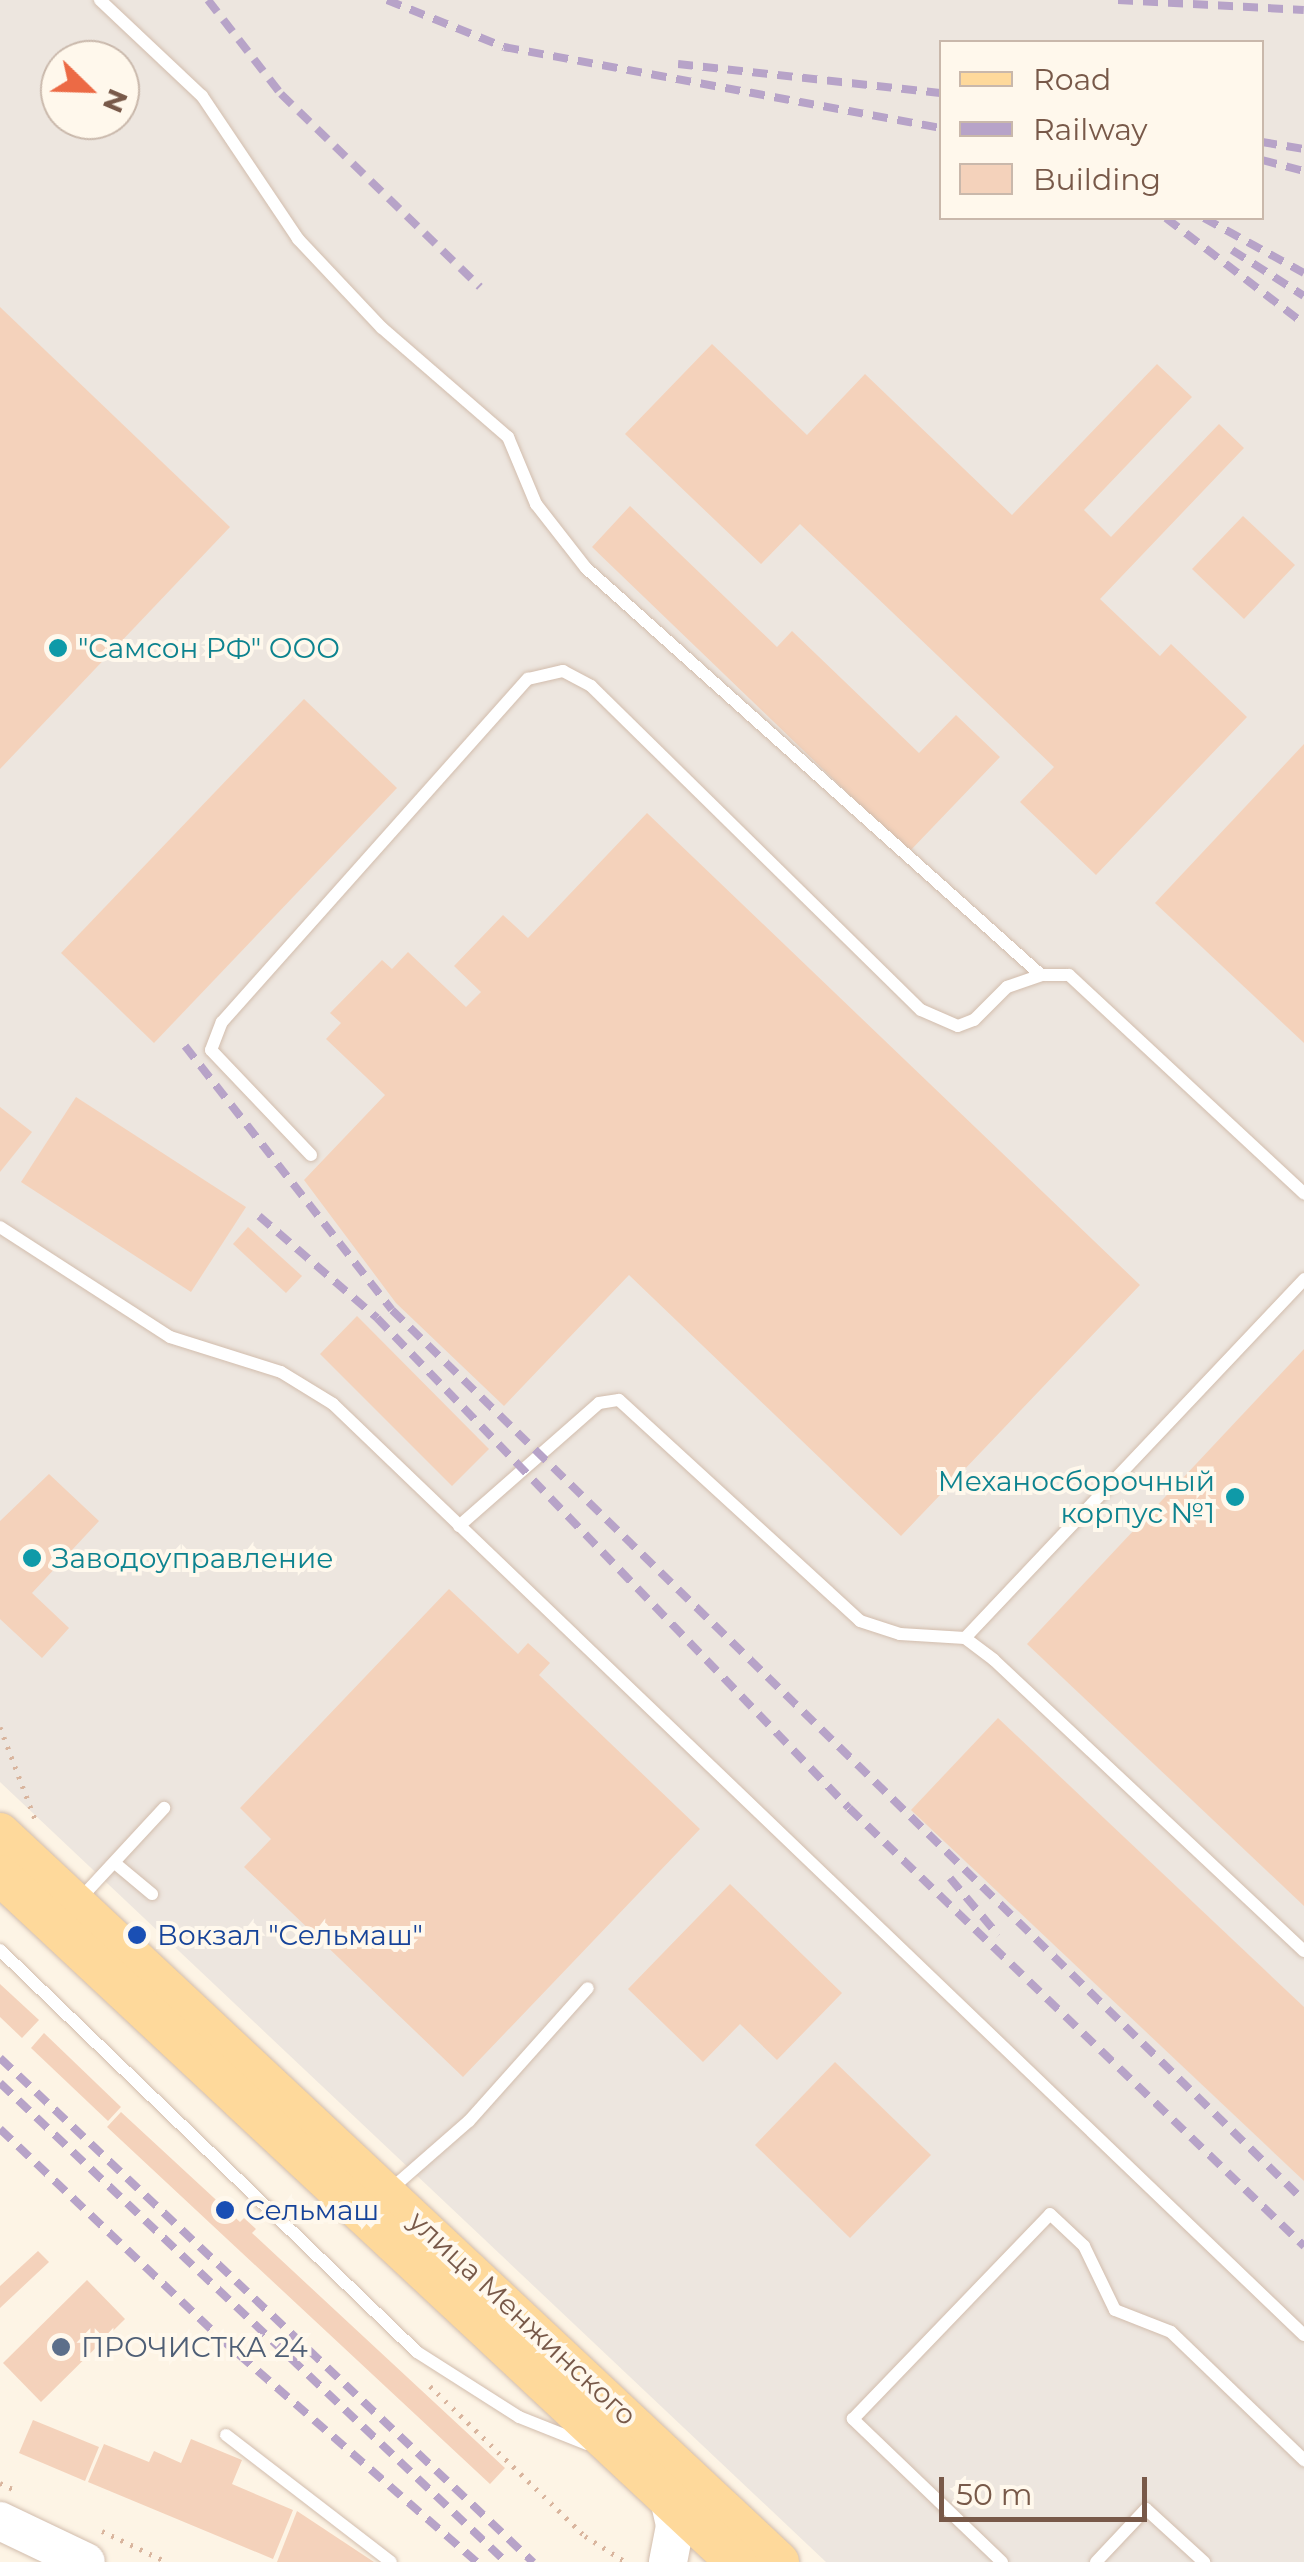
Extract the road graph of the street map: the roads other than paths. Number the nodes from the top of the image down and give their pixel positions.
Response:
1 (100, 0) edge
2 (1040, 975) junction
3 (311, 1155) dead end
4 (1304, 1193) edge
5 (0, 1228) edge
6 (1304, 1279) edge
7 (459, 1526) junction
8 (965, 1638) junction
9 (164, 1808) dead end
10 (0, 1833) edge
11 (116, 1864) junction
12 (0, 1874) edge
13 (152, 1894) dead end
14 (67, 1913) junction
15 (0, 1950) edge
16 (1304, 1951) edge
17 (588, 1988) dead end
18 (387, 2192) junction
19 (1304, 2335) edge
20 (226, 2435) dead end
21 (627, 2458) junction
22 (1304, 2460) edge
23 (678, 2485) junction
24 (0, 2522) edge
25 (715, 2553) edge
26 (86, 2562) edge
27 (391, 2562) edge
28 (668, 2562) edge
29 (779, 2562) edge
30 (1002, 2562) edge
31 (1096, 2562) edge
32 (1204, 2562) edge

1 - 2 lane
2 - 3 lane
2 - 4 lane
5 - 7 lane
6 - 8 lane
7 - 8 lane
7 - 19 lane
8 - 16 lane
9 - 11 lane
10 - 14 main road, улица Менжинского
11 - 13 lane
11 - 14 lane
12 - 14 main road, улица Менжинского
14 - 18 main road, улица Менжинского
14 - 21 main road, улица Менжинского
15 - 21 lane
17 - 18 lane
18 - 23 main road, улица Менжинского
20 - 27 lane
21 - 23 main road, улица Менжинского
22 - 30 lane
23 - 25 main road, улица Менжинского
23 - 28 main road
23 - 29 main road, улица Менжинского
24 - 26 main road
31 - 32 lane

